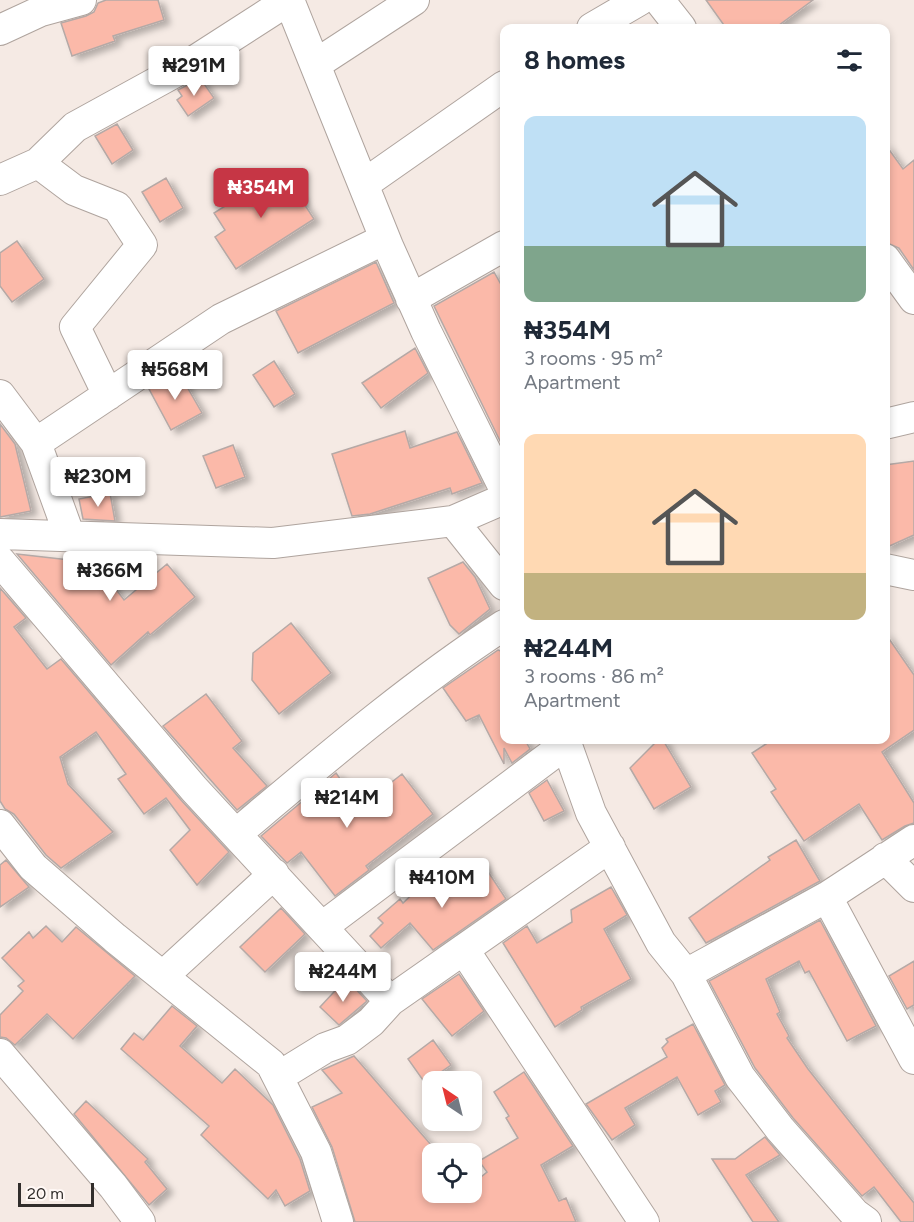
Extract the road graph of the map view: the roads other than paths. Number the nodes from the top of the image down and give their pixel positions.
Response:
1 (81, 0) edge
2 (289, 0) edge
3 (414, 0) edge
4 (640, 0) edge
5 (659, 0) edge
6 (599, 24) edge
7 (678, 24) edge
8 (0, 30) edge
9 (316, 64) junction
10 (500, 89) edge
11 (38, 163) junction
12 (0, 180) edge
13 (364, 184) junction
14 (385, 239) junction
15 (500, 248) edge
16 (890, 266) edge
17 (411, 299) junction
18 (914, 299) edge
19 (0, 395) edge
20 (108, 395) junction
21 (914, 417) edge
22 (890, 422) edge
23 (36, 442) junction
24 (500, 480) edge
25 (500, 501) edge
26 (453, 521) junction
27 (0, 534) edge
28 (70, 537) junction
29 (0, 561) edge
30 (890, 570) edge
31 (914, 575) edge
32 (500, 580) edge
33 (500, 628) edge
34 (562, 744) edge
35 (566, 744) edge
36 (0, 825) edge
37 (236, 834) junction
38 (914, 840) edge
39 (610, 847) junction
40 (885, 858) junction
41 (274, 874) junction
42 (914, 887) edge
43 (827, 897) junction
44 (322, 927) junction
45 (464, 950) junction
46 (686, 974) junction
47 (162, 976) junction
48 (390, 1001) junction
49 (0, 1054) edge
50 (914, 1059) edge
51 (278, 1077) junction
52 (856, 1219) edge
53 (140, 1222) edge
54 (338, 1222) edge
55 (644, 1222) edge

1 - 8 street
2 - 9 street
2 - 11 street
3 - 9 street
4 - 6 street
5 - 7 street
9 - 13 street
10 - 13 street
11 - 12 street
11 - 20 street
13 - 14 street
14 - 17 street
14 - 20 street
15 - 17 street
16 - 18 street
17 - 24 street
19 - 23 street
20 - 23 street
21 - 22 street
23 - 28 street
25 - 26 street
26 - 28 street
26 - 32 street
27 - 28 street
29 - 37 street
30 - 31 street
33 - 37 street
34 - 44 street
35 - 39 street
36 - 47 street
37 - 41 street
38 - 40 street
39 - 45 street
39 - 46 street
40 - 42 street
40 - 43 street
41 - 44 street
41 - 47 street
43 - 46 street
43 - 50 street
44 - 48 street
45 - 48 street
45 - 55 street
46 - 52 street
47 - 51 street
48 - 51 street
49 - 53 street
51 - 54 street

